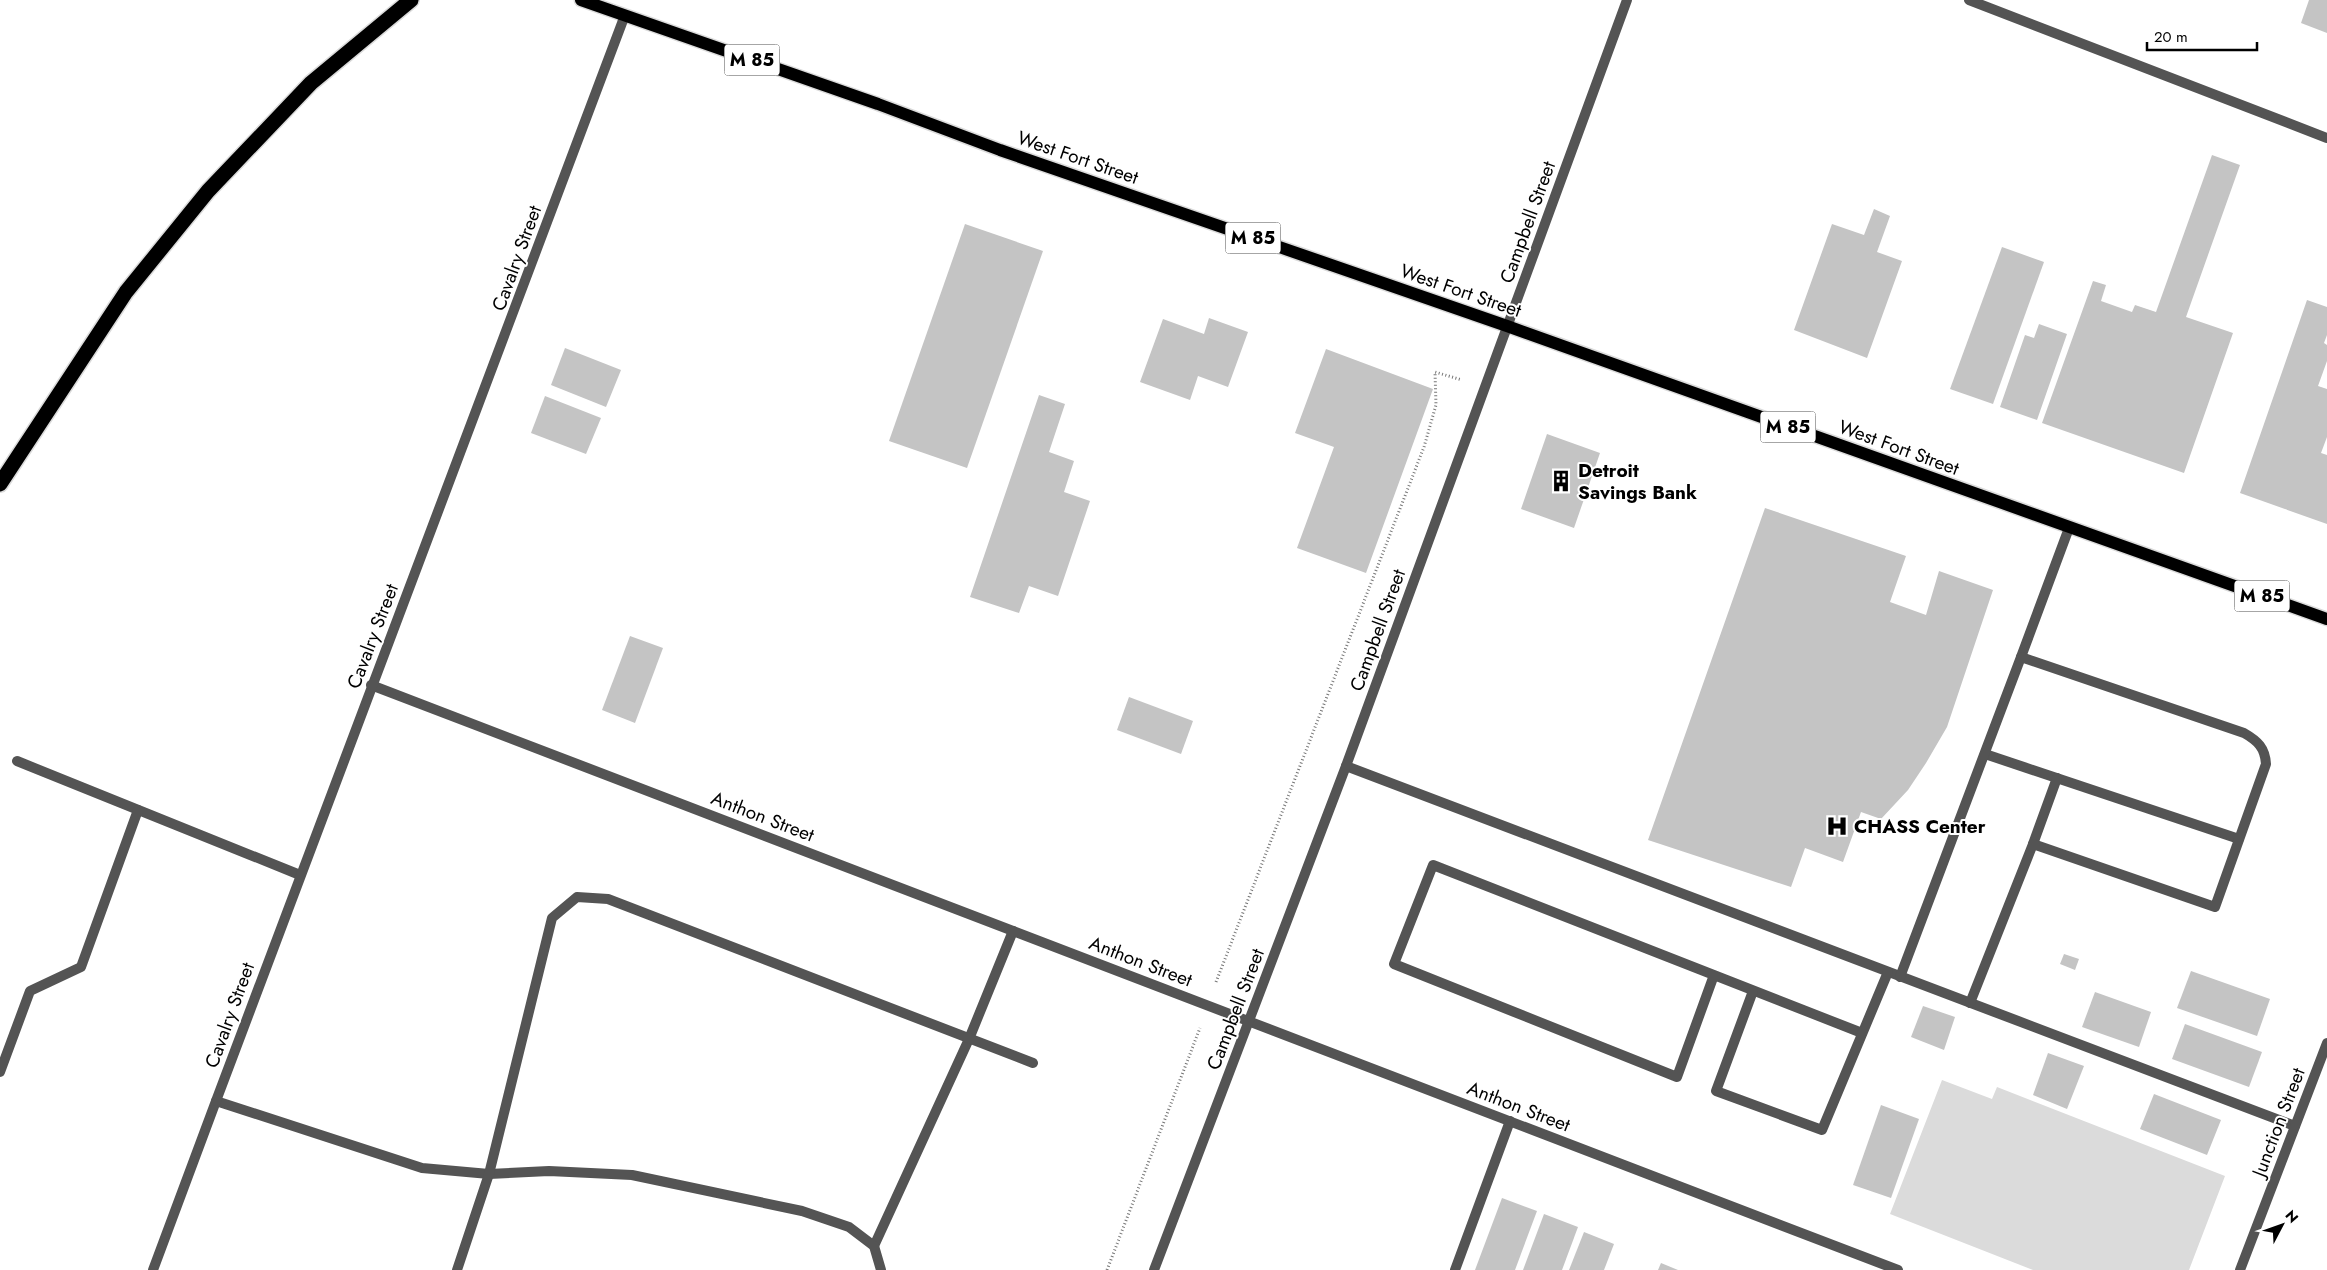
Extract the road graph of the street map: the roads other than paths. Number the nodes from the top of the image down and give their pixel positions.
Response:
1 (411, 0) edge
2 (581, 0) edge
3 (1627, 0) edge
4 (1969, 0) edge
5 (625, 15) junction
6 (2327, 138) edge
7 (1507, 326) junction
8 (0, 484) edge
9 (2069, 528) junction
10 (2327, 619) edge
11 (2021, 657) junction
12 (371, 685) junction
13 (1985, 754) junction
14 (17, 761) dead end
15 (1346, 766) junction
16 (2057, 778) junction
17 (138, 810) junction
18 (2239, 839) junction
19 (2033, 844) junction
20 (300, 875) junction
21 (1013, 931) junction
22 (1888, 972) junction
23 (1714, 975) junction
24 (1900, 977) junction
25 (1753, 991) junction
26 (1970, 1003) junction
27 (1249, 1021) junction
28 (1862, 1033) junction
29 (969, 1039) junction
30 (2327, 1043) edge
31 (1033, 1063) dead end
32 (0, 1072) edge
33 (216, 1100) junction
34 (1510, 1121) junction
35 (2295, 1126) junction
36 (489, 1174) junction
37 (874, 1246) junction
38 (153, 1270) edge
39 (457, 1270) edge
40 (881, 1270) edge
41 (1154, 1270) edge
42 (1455, 1270) edge
43 (1898, 1270) edge
44 (2240, 1270) edge

1 - 8 highway
2 - 5 main road, West Fort Street / M 85
3 - 7 street, Campbell Street
4 - 6 street
5 - 7 main road, West Fort Street / M 85
5 - 12 street, Cavalry Street
7 - 9 main road, West Fort Street / M 85
7 - 15 street, Campbell Street
9 - 10 main road, West Fort Street / M 85
9 - 11 street
11 - 13 street
11 - 18 street
12 - 20 street, Cavalry Street
12 - 21 street, Anthon Street
13 - 16 street
13 - 24 street
14 - 17 street
15 - 22 street
15 - 27 street, Campbell Street
16 - 18 street
16 - 19 street
17 - 20 street
17 - 32 street
18 - 19 street
19 - 26 street
20 - 33 street, Cavalry Street
21 - 27 street, Anthon Street
21 - 29 street
22 - 24 street
22 - 28 street
23 - 23 street
23 - 25 street
24 - 26 street
25 - 28 street
25 - 28 street
26 - 35 street
27 - 34 street, Anthon Street
27 - 41 street, Campbell Street
29 - 31 street
29 - 36 street
29 - 37 street
30 - 35 street, Junction Street
33 - 36 street
33 - 38 street, Cavalry Street
34 - 42 street
34 - 43 street, Anthon Street
35 - 44 street, Junction Street
36 - 37 street
36 - 39 street
37 - 40 street

